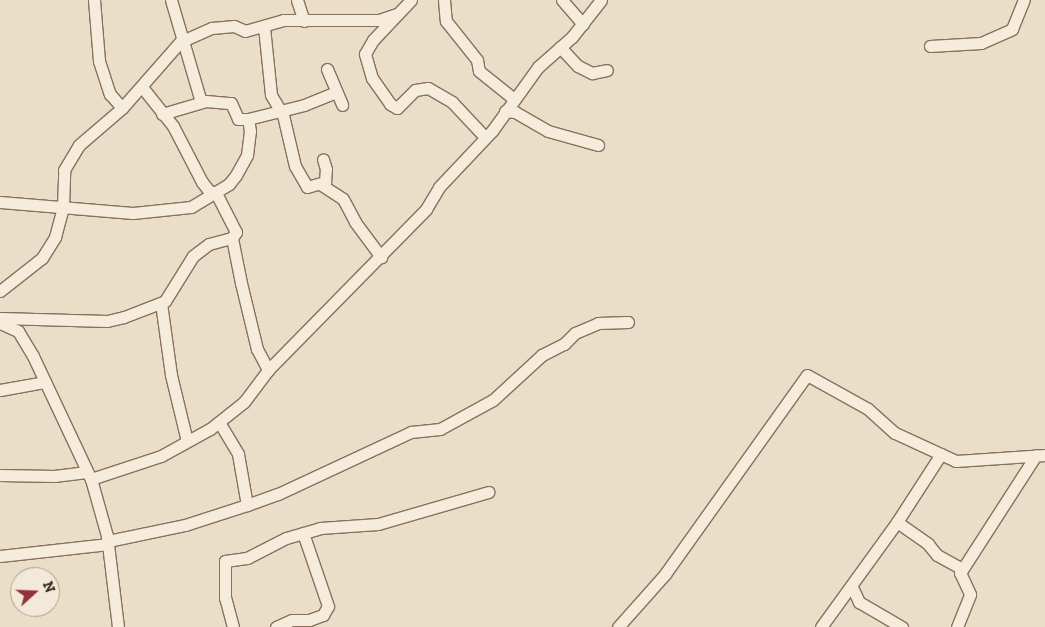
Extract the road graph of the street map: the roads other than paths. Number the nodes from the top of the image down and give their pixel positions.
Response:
1 (94, 0) edge
2 (171, 0) edge
3 (298, 0) edge
4 (411, 0) edge
5 (444, 0) edge
6 (562, 0) edge
7 (601, 0) edge
8 (1024, 0) edge
9 (396, 14) junction
10 (304, 21) junction
11 (583, 24) junction
12 (264, 26) junction
13 (184, 40) junction
14 (930, 46) dead end
15 (560, 47) junction
16 (327, 69) dead end
17 (607, 70) dead end
18 (142, 87) junction
19 (337, 92) junction
20 (514, 98) junction
21 (201, 102) junction
22 (342, 105) dead end
23 (122, 108) junction
24 (279, 110) junction
25 (505, 111) junction
26 (162, 114) junction
27 (248, 119) junction
28 (485, 137) junction
29 (598, 145) dead end
30 (323, 159) dead end
31 (320, 184) junction
32 (216, 193) junction
33 (0, 202) edge
34 (63, 207) junction
35 (232, 238) junction
36 (382, 257) junction
37 (0, 290) edge
38 (161, 303) junction
39 (0, 318) edge
40 (19, 319) junction
41 (628, 322) dead end
42 (0, 323) edge
43 (18, 331) junction
44 (268, 370) junction
45 (45, 382) junction
46 (0, 390) edge
47 (219, 422) junction
48 (187, 441) junction
49 (941, 454) junction
50 (1040, 455) edge
51 (0, 475) edge
52 (89, 475) junction
53 (488, 492) dead end
54 (247, 504) junction
55 (898, 522) junction
56 (303, 533) junction
57 (108, 543) junction
58 (0, 556) edge
59 (962, 569) junction
60 (852, 587) junction
61 (118, 627) edge
62 (234, 627) edge
63 (276, 627) edge
64 (618, 627) edge
65 (821, 627) edge
66 (902, 627) edge
67 (957, 627) edge

1 - 23 street
2 - 13 street
3 - 10 street
4 - 9 street
5 - 20 street
6 - 11 street
7 - 11 street
8 - 14 street
9 - 10 street
9 - 28 street
10 - 12 street
11 - 15 street
12 - 13 street
12 - 24 street
13 - 18 street
13 - 21 street
15 - 17 street
15 - 20 street
16 - 19 street
18 - 23 street
18 - 26 street
19 - 22 street
19 - 24 street
20 - 25 street
21 - 26 street
21 - 27 street
23 - 34 street
24 - 27 street
24 - 31 street
25 - 28 street
25 - 29 street
26 - 32 street
27 - 32 street
28 - 36 street
30 - 31 street
31 - 36 street
32 - 34 street
32 - 35 street
33 - 34 street
34 - 37 street
35 - 38 street
35 - 44 street
36 - 44 street
38 - 40 street
38 - 48 street
39 - 40 street
40 - 43 street
41 - 54 street
42 - 43 street
43 - 45 street
44 - 47 street
45 - 46 street
45 - 52 street
47 - 48 street
47 - 54 street
48 - 52 street
49 - 50 street
49 - 55 street
49 - 64 street
50 - 59 street
51 - 52 street
52 - 57 street
53 - 56 street
54 - 57 street
55 - 59 street
55 - 60 street
56 - 62 street
56 - 63 street
57 - 58 street
57 - 61 street
59 - 67 street
60 - 65 street
60 - 66 street

